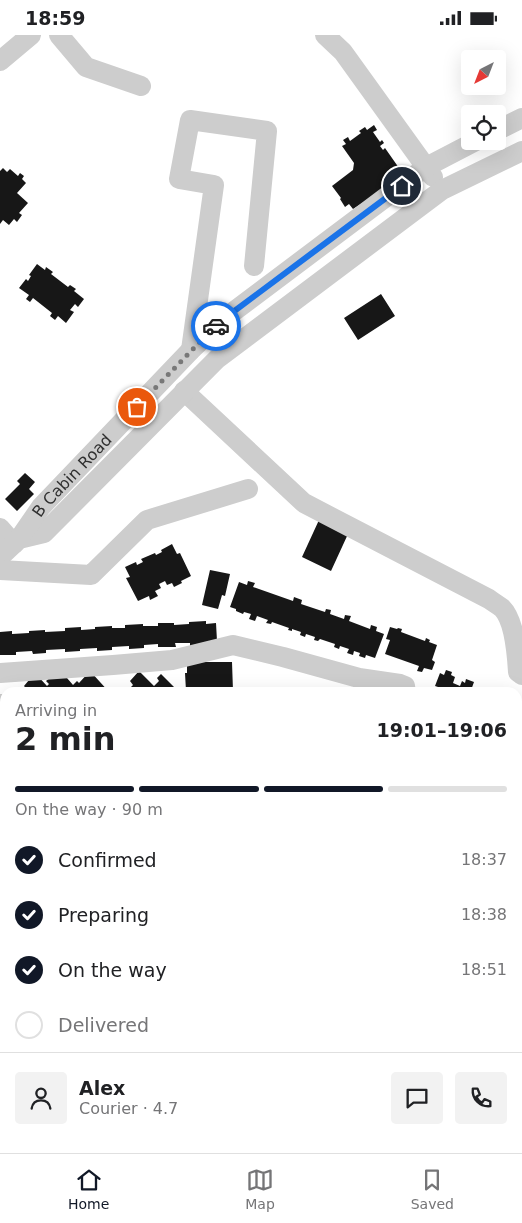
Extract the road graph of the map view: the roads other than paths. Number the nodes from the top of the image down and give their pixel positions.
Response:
1 (31, 35) edge
2 (59, 35) edge
3 (326, 35) edge
4 (344, 44) edge
5 (0, 61) edge
6 (141, 85) dead end
7 (522, 118) edge
8 (506, 126) edge
9 (461, 149) edge
10 (522, 151) edge
11 (426, 167) junction
12 (442, 190) junction
13 (254, 265) dead end
14 (192, 350) junction
15 (184, 391) junction
16 (248, 489) dead end
17 (0, 529) edge
18 (11, 547) edge
19 (0, 570) edge
20 (0, 673) edge
21 (522, 675) edge
22 (405, 687) edge

1 - 5 street
2 - 6 street
3 - 4 street
4 - 11 street
7 - 8 street
9 - 11 street, B Cabin Road
10 - 12 street
11 - 12 street
11 - 14 street, B Cabin Road
12 - 15 street
13 - 14 street
14 - 18 street, B Cabin Road
15 - 18 street
15 - 21 street
16 - 19 street
17 - 18 street
20 - 22 street

